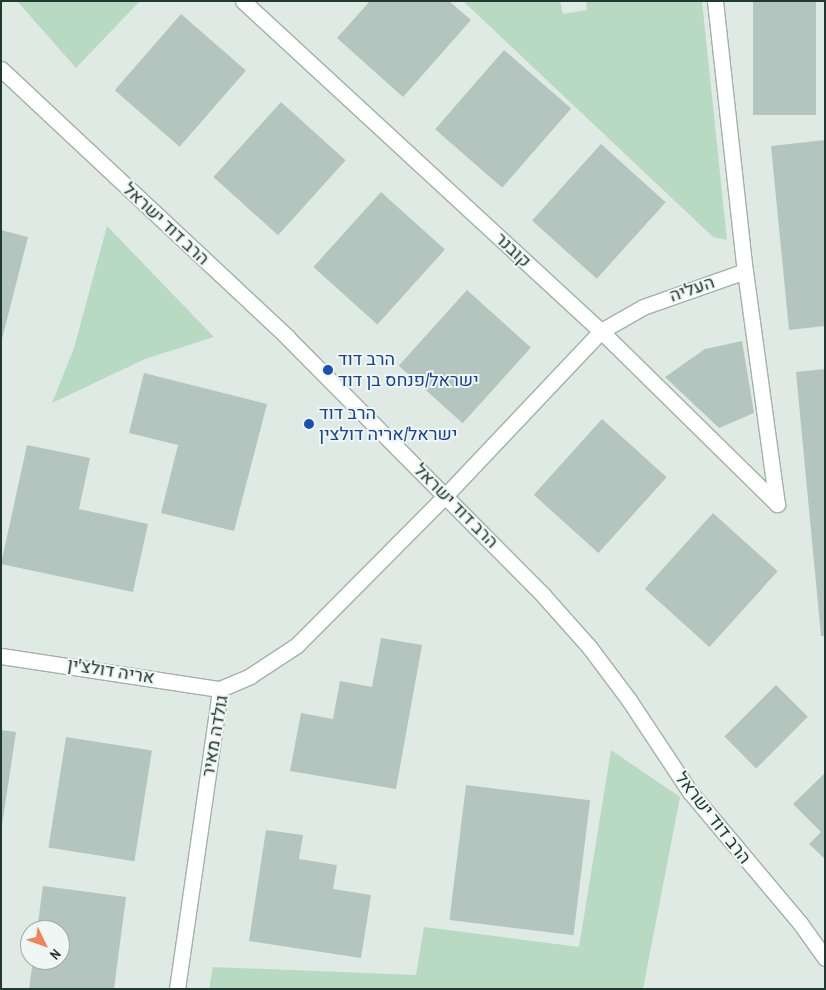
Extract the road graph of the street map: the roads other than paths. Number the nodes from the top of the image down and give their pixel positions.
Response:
1 (243, 1) edge
2 (715, 1) edge
3 (1, 68) edge
4 (745, 271) junction
5 (601, 331) junction
6 (446, 496) junction
7 (1, 656) edge
8 (220, 689) junction
9 (800, 923) junction
10 (825, 939) edge
11 (825, 958) edge
12 (177, 989) edge

1 - 5 street, קובנר
2 - 4 street
3 - 6 street, הרב דוד ישראל
4 - 5 street, העליה
4 - 5 street, קובנר
5 - 6 street, העליה
6 - 8 street, גולדה מאיר
6 - 9 street, הרב דוד ישראל
7 - 8 street, אריה דולצ'ין
8 - 12 street, גולדה מאיר
9 - 10 street, הרב דוד ישראל
9 - 11 street, הרב דוד ישראל

